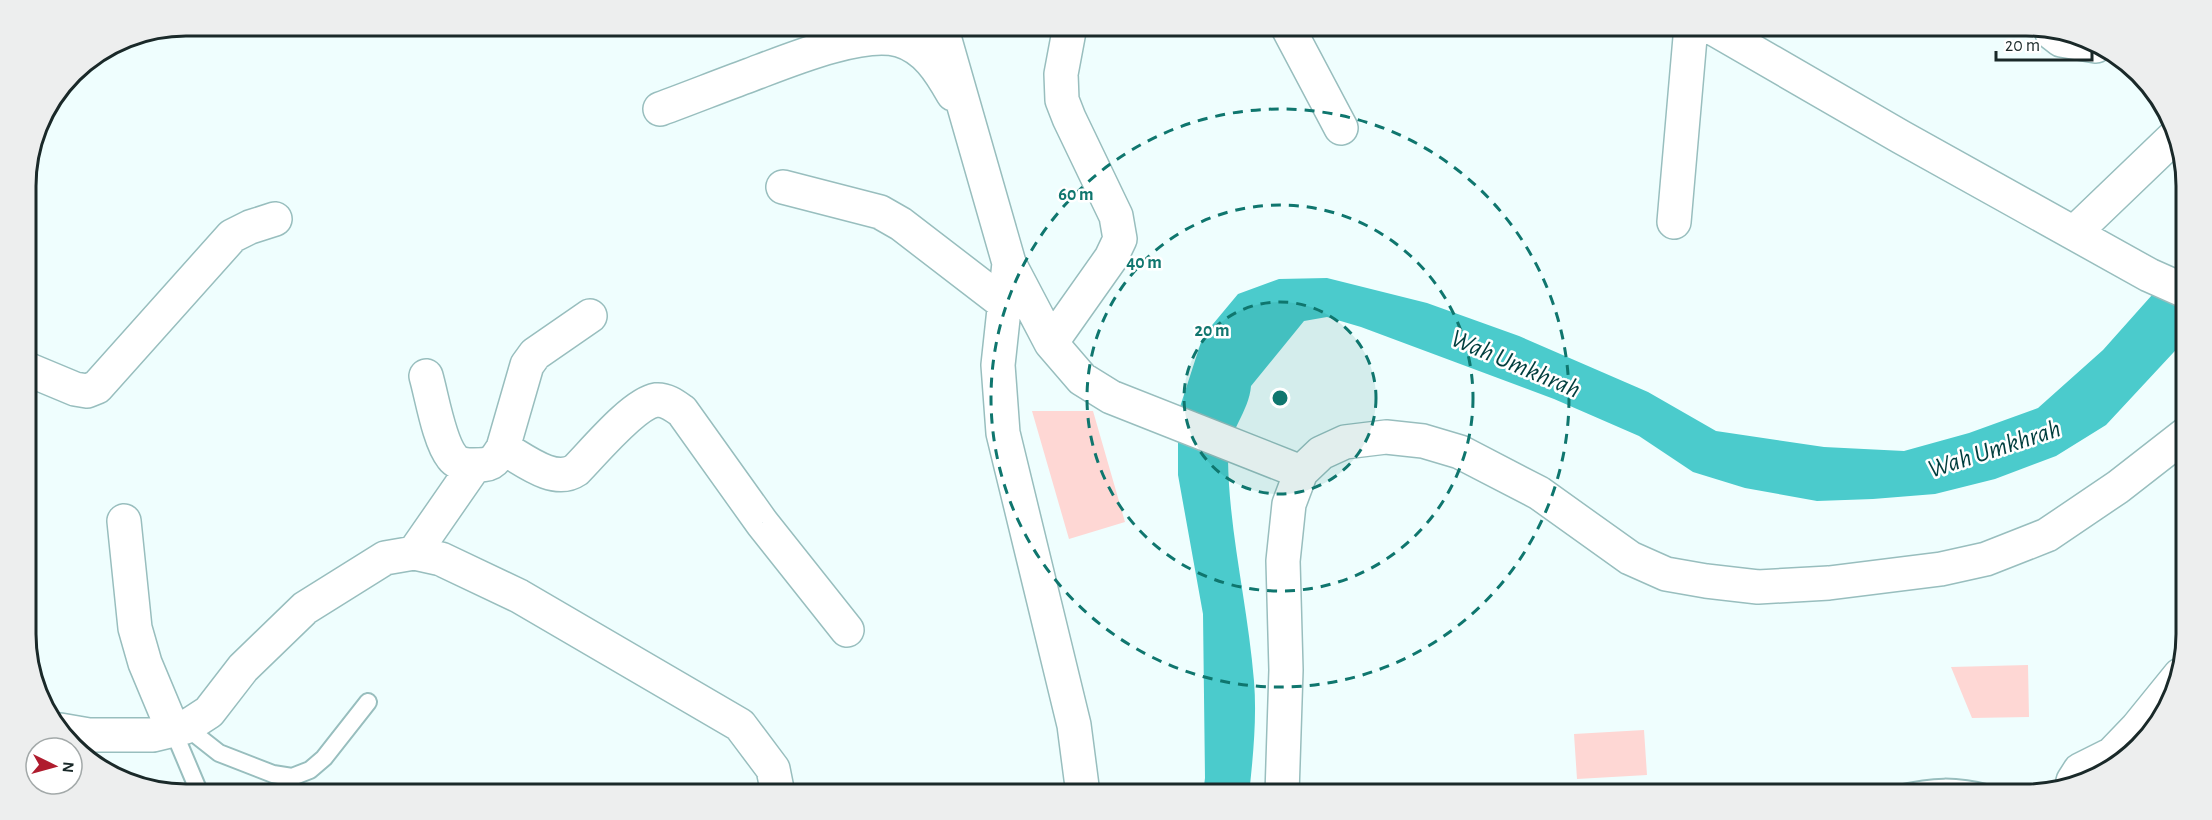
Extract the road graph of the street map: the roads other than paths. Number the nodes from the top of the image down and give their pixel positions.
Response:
1 (944, 36) edge
2 (1068, 36) edge
3 (1292, 36) edge
4 (1690, 36) edge
5 (1726, 36) edge
6 (816, 38) edge
7 (660, 109) dead end
8 (969, 121) junction
9 (1341, 128) dead end
10 (2169, 142) edge
11 (783, 187) dead end
12 (275, 219) dead end
13 (1674, 222) dead end
14 (2074, 233) junction
15 (1009, 263) junction
16 (2176, 287) edge
17 (1005, 303) junction
18 (590, 316) dead end
19 (1051, 344) junction
20 (36, 373) edge
21 (426, 376) dead end
22 (2176, 443) edge
23 (503, 448) junction
24 (475, 465) junction
25 (1301, 472) junction
26 (124, 521) dead end
27 (414, 553) junction
28 (847, 630) dead end
29 (2163, 696) edge
30 (368, 702) dead end
31 (179, 729) junction
32 (72, 732) edge
33 (2127, 744) edge
34 (2120, 751) edge
35 (2077, 775) edge
36 (196, 784) edge
37 (776, 784) edge
38 (1082, 784) edge
39 (1282, 784) edge

1 - 8 street
2 - 19 street
3 - 9 street
4 - 13 street
5 - 14 street
6 - 7 street
6 - 8 street
8 - 15 street
10 - 14 street
11 - 17 street
12 - 20 street
14 - 16 street
15 - 17 street
15 - 19 street
17 - 38 street
18 - 23 street
19 - 25 street
21 - 24 street
22 - 25 street
23 - 24 street
23 - 28 street
24 - 27 street
25 - 39 street
26 - 31 street
27 - 31 street
27 - 37 street
29 - 33 street
30 - 31 lane
31 - 32 street
31 - 36 lane
34 - 35 street

